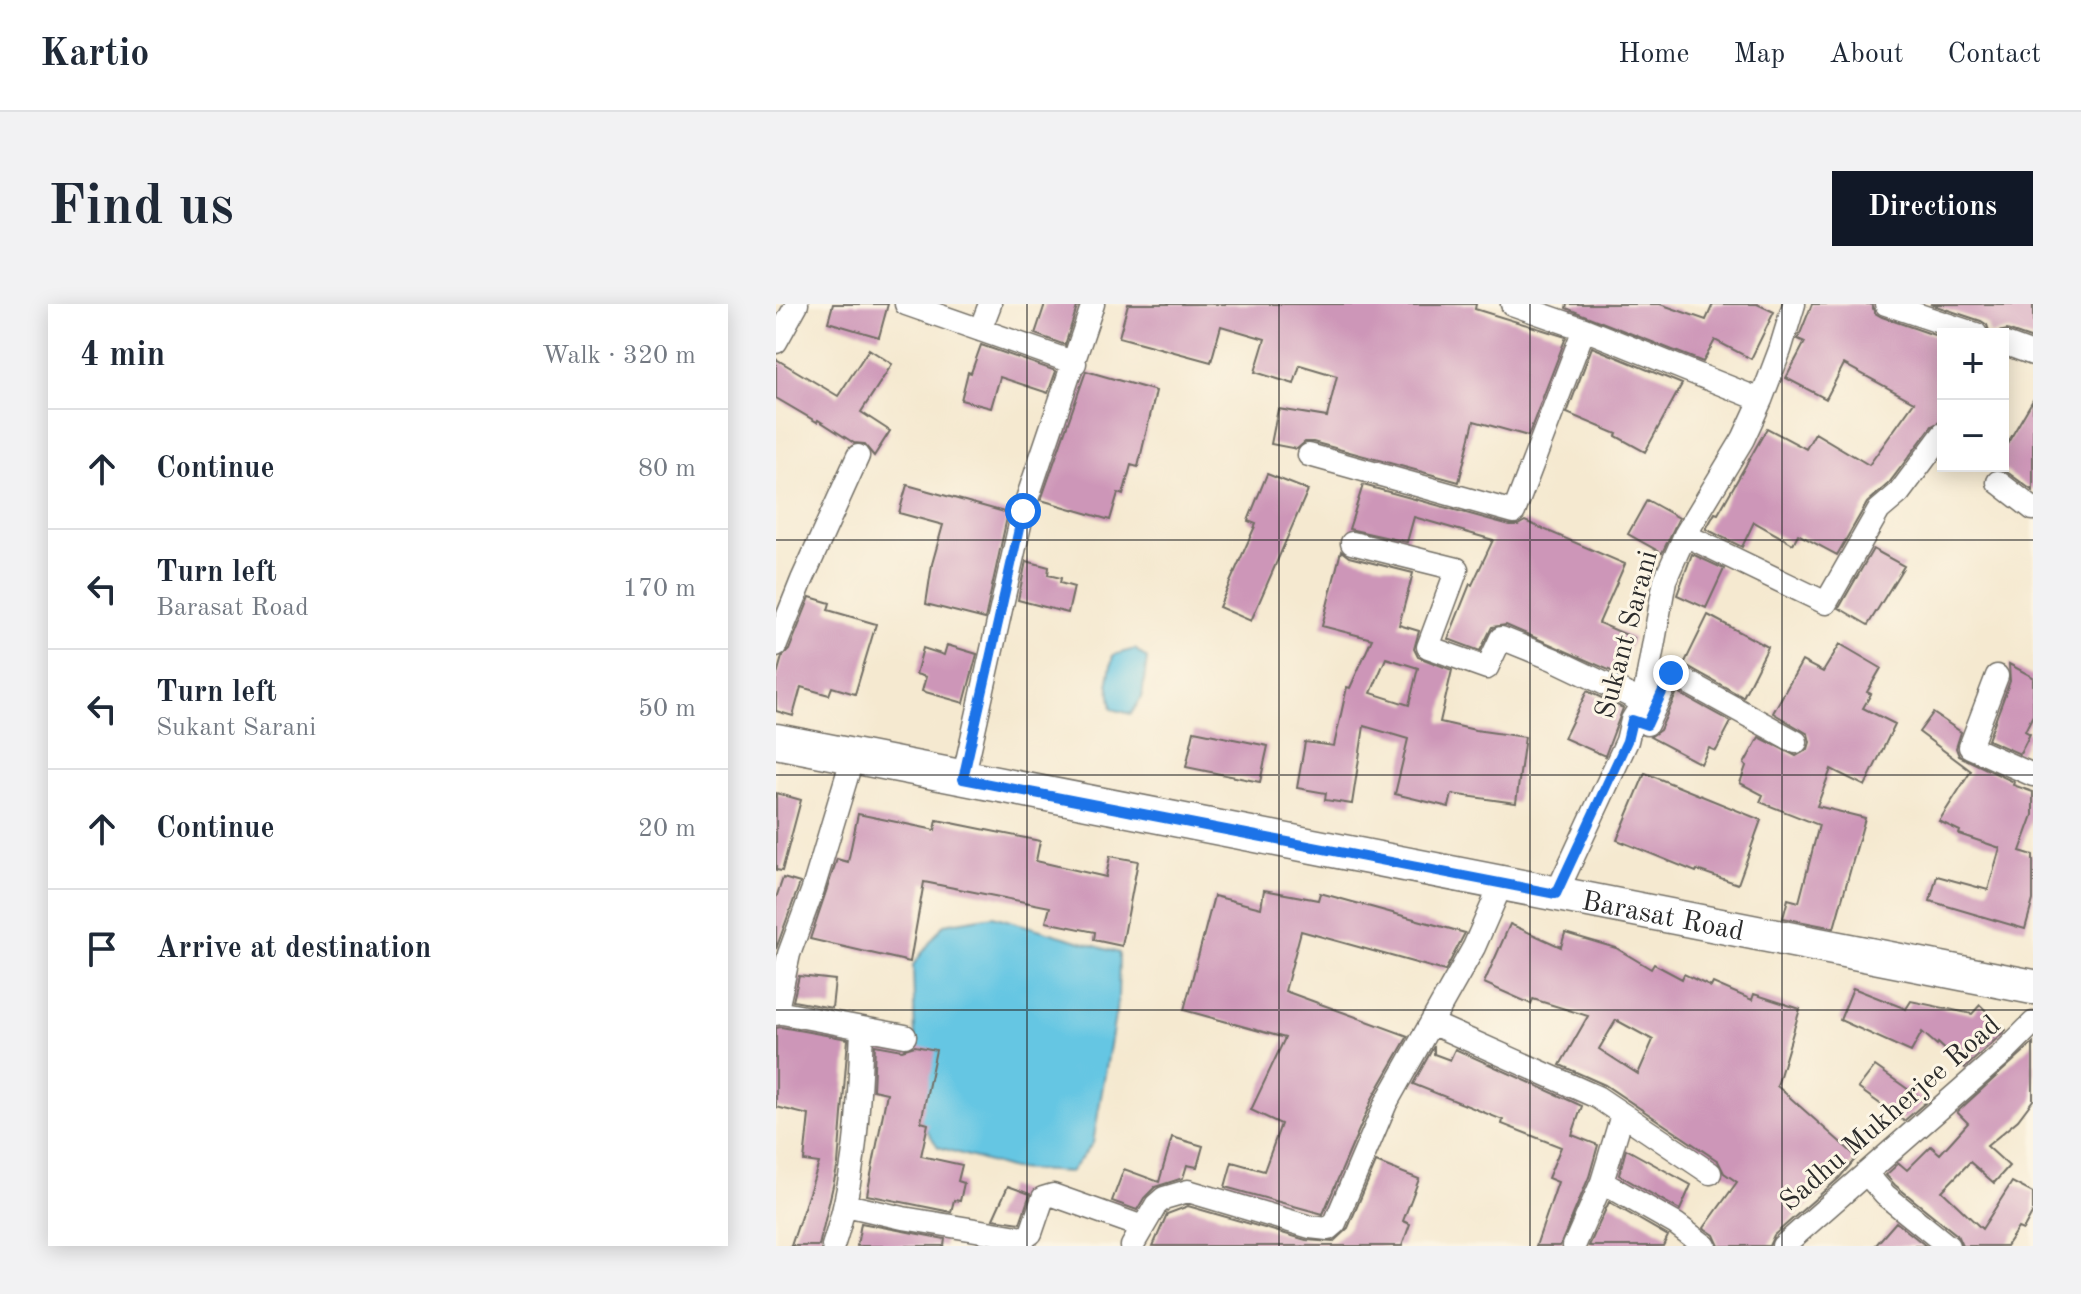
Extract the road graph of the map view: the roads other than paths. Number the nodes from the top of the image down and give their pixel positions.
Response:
1 (797, 304) edge
2 (906, 304) edge
3 (990, 304) edge
4 (1093, 304) edge
5 (1512, 304) edge
6 (1794, 304) edge
7 (1886, 304) edge
8 (1958, 328) edge
9 (1584, 329) junction
10 (980, 330) junction
11 (776, 342) edge
12 (2009, 347) edge
13 (2033, 354) edge
14 (1075, 363) junction
15 (1761, 400) junction
16 (1937, 442) edge
17 (1309, 455) dead end
18 (858, 456) dead end
19 (1998, 482) dead end
20 (2033, 509) edge
21 (1685, 535) junction
22 (1352, 543) dead end
23 (776, 645) edge
24 (1997, 676) dead end
25 (1638, 711) junction
26 (776, 741) edge
27 (1796, 742) dead end
28 (853, 756) junction
29 (2033, 775) edge
30 (963, 779) junction
31 (1502, 883) junction
32 (1556, 894) junction
33 (2033, 987) edge
34 (776, 1013) edge
35 (1431, 1023) junction
36 (2033, 1023) edge
37 (862, 1029) junction
38 (905, 1036) dead end
39 (1622, 1115) junction
40 (1710, 1173) dead end
41 (1866, 1173) junction
42 (1602, 1182) junction
43 (846, 1205) junction
44 (1305, 1236) edge
45 (1138, 1237) edge
46 (833, 1246) edge
47 (1574, 1246) edge
48 (1705, 1246) edge
49 (1783, 1246) edge
50 (1948, 1246) edge

1 - 11 street
2 - 10 street
3 - 10 street
4 - 14 street
5 - 9 street
6 - 15 street, Sukant Sarani
7 - 8 street
9 - 15 street
9 - 17 street
10 - 14 street
12 - 13 street
14 - 30 street
15 - 21 street, Sukant Sarani
16 - 21 street
18 - 23 street
19 - 20 street
21 - 25 street, Sukant Sarani
22 - 25 street
24 - 29 street
25 - 27 street
25 - 32 street, Sukant Sarani
26 - 28 main road, Barasat Road
28 - 30 main road, Barasat Road
28 - 34 street
30 - 31 main road, Barasat Road
31 - 32 main road, Barasat Road
31 - 35 street
32 - 33 main road, Barasat Road
34 - 37 street
35 - 39 street
35 - 44 street
36 - 41 street, Sadhu Mukherjee Road
37 - 38 street
37 - 43 street
39 - 40 street
39 - 42 street
41 - 49 street, Sadhu Mukherjee Road
41 - 50 street
42 - 47 street
42 - 48 street
43 - 45 street
43 - 46 street
44 - 45 street

